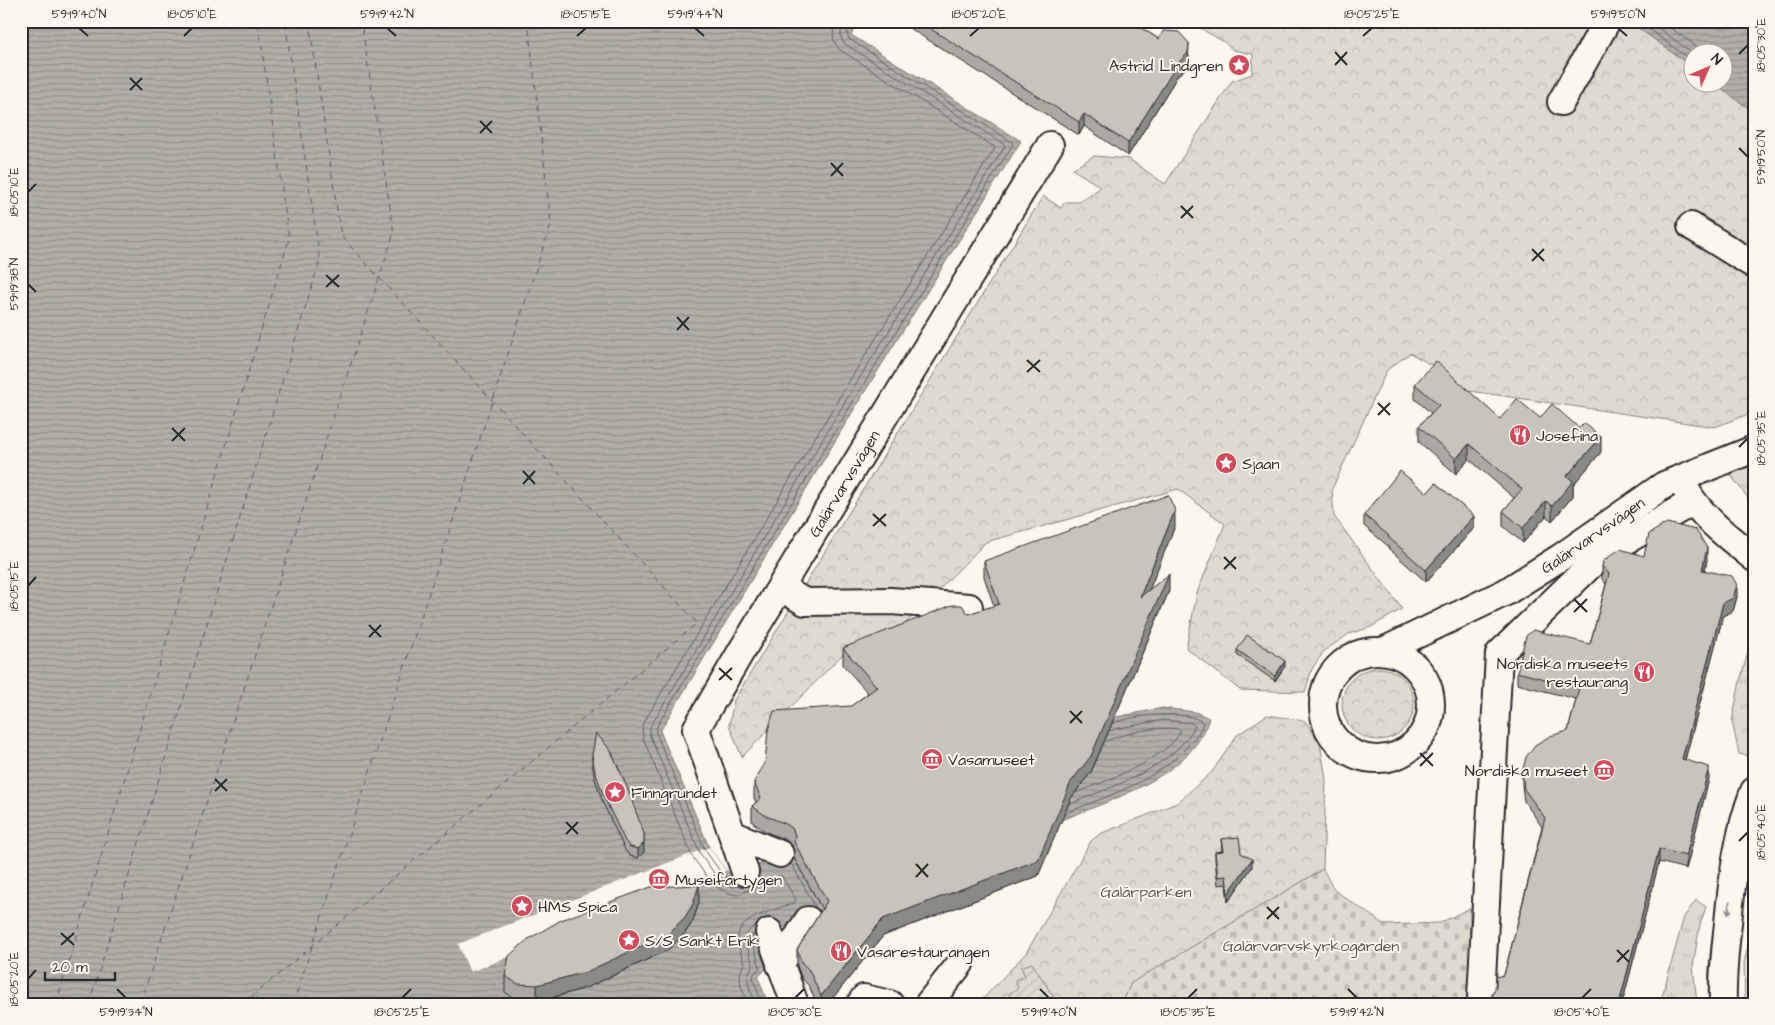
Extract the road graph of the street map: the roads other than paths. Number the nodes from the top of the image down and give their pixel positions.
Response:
1 (1608, 21) edge
2 (1561, 102) dead end
3 (1050, 145) dead end
4 (1691, 226) dead end
5 (1754, 265) edge
6 (1754, 449) edge
7 (1680, 479) junction
8 (1692, 502) junction
9 (1754, 558) edge
10 (781, 588) junction
11 (969, 607) dead end
12 (1433, 628) junction
13 (1383, 651) junction
14 (1420, 672) junction
15 (1754, 791) edge
16 (732, 834) junction
17 (780, 854) dead end
18 (745, 872) dead end
19 (808, 920) dead end
20 (769, 932) dead end
21 (780, 964) junction
22 (960, 964) dead end
23 (1481, 998) dead end
24 (795, 1004) edge
25 (860, 1004) edge
26 (890, 1004) edge
27 (928, 1004) edge
28 (1724, 1004) edge

1 - 2 street
3 - 10 street, Galärvarvsvägen
4 - 5 street
6 - 7 street, Galärvarvsvägen
7 - 8 street
7 - 12 street, Galärvarvsvägen
8 - 9 street
8 - 23 street
10 - 11 street
10 - 16 street, Galärvarvsvägen
12 - 13 street, Galärvarvsvägen
12 - 14 street
13 - 14 street, Galärvarvsvägen
13 - 14 street, Galärvarvsvägen
15 -> 28 street
16 - 17 street
16 - 18 street
19 - 21 street
20 - 21 street
21 - 24 street
22 - 27 street
25 - 26 street

